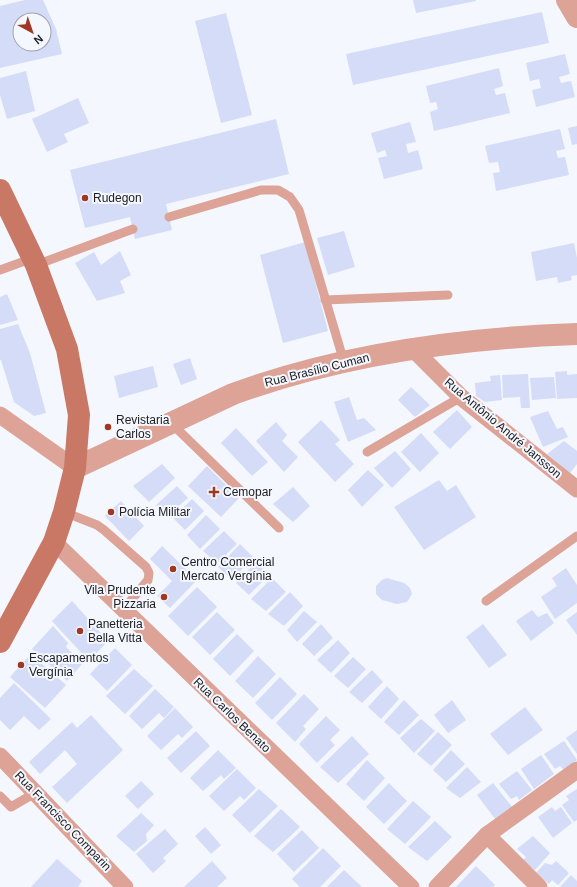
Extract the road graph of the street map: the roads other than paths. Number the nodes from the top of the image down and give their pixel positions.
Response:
1 (567, 0) edge
2 (577, 17) edge
3 (0, 190) edge
4 (169, 217) dead end
5 (133, 229) dead end
6 (34, 262) junction
7 (0, 270) edge
8 (448, 295) dead end
9 (325, 300) junction
10 (577, 334) edge
11 (412, 349) junction
12 (344, 362) junction
13 (461, 397) junction
14 (0, 415) edge
15 (170, 422) junction
16 (367, 452) dead end
17 (75, 468) junction
18 (577, 489) edge
19 (64, 512) junction
20 (279, 528) dead end
21 (577, 536) edge
22 (54, 542) junction
23 (486, 601) dead end
24 (123, 610) junction
25 (1, 639) edge
26 (0, 756) edge
27 (577, 770) edge
28 (35, 793) junction
29 (0, 796) edge
30 (487, 835) junction
31 (125, 887) edge
32 (411, 887) edge
33 (437, 887) edge
34 (539, 887) edge

1 - 2 street
3 - 6 main road
4 - 9 lane
5 - 6 lane
6 - 7 lane
6 - 17 main road
8 - 9 lane
9 - 12 lane
10 - 11 street, Rua Brasílio Cuman
11 - 12 street, Rua Brasílio Cuman
11 - 13 street, Rua Antônio André Jansson
12 - 15 street, Rua Brasílio Cuman
13 - 16 lane
13 - 18 street, Rua Antônio André Jansson
14 - 17 street
15 - 17 street, Rua Brasílio Cuman
15 - 20 lane
17 - 19 main road
19 - 22 main road
19 - 24 lane
21 - 23 lane
22 - 24 street, Rua Carlos Benato
22 - 25 main road
24 - 32 street, Rua Carlos Benato
26 - 28 street, Rua Francisco Comparin
27 - 30 street
28 - 29 lane
28 - 31 street, Rua Francisco Comparin
30 - 33 street
30 - 34 street

